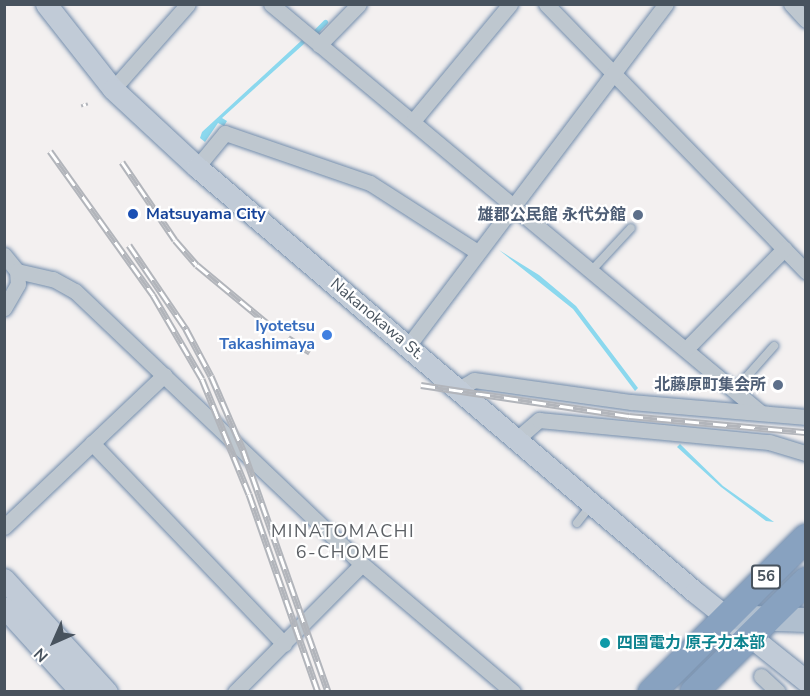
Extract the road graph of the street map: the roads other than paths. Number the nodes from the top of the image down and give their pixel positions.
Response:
1 (46, 4) edge
2 (188, 4) edge
3 (271, 4) edge
4 (359, 4) edge
5 (510, 4) edge
6 (546, 4) edge
7 (666, 4) edge
8 (791, 4) edge
9 (806, 20) edge
10 (320, 45) junction
11 (614, 74) junction
12 (113, 89) junction
13 (413, 121) junction
14 (197, 167) junction
15 (513, 205) junction
16 (631, 228) dead end
17 (784, 249) junction
18 (476, 251) junction
19 (4, 255) edge
20 (592, 270) junction
21 (17, 271) junction
22 (806, 272) edge
23 (4, 308) edge
24 (408, 346) junction
25 (774, 346) dead end
26 (687, 348) junction
27 (164, 375) junction
28 (459, 389) junction
29 (735, 390) junction
30 (761, 412) junction
31 (806, 417) edge
32 (518, 438) junction
33 (92, 443) junction
34 (806, 453) edge
35 (593, 503) junction
36 (577, 522) dead end
37 (4, 527) edge
38 (806, 537) edge
39 (362, 564) junction
40 (4, 579) edge
41 (806, 580) edge
42 (4, 607) edge
43 (725, 617) junction
44 (806, 620) edge
45 (757, 628) junction
46 (284, 644) junction
47 (760, 676) dead end
48 (806, 681) edge
49 (81, 692) edge
50 (107, 692) edge
51 (235, 692) edge
52 (513, 692) edge
53 (651, 692) edge
54 (693, 692) edge
55 (778, 692) edge

1 - 12 street, Nakanokawa St.
2 - 12 street
3 - 10 street
4 - 10 street
5 - 13 street
6 - 11 street
7 - 11 street
8 - 9 street
10 - 13 street
11 - 15 street
11 - 17 street
12 - 14 street, Nakanokawa St.
13 - 15 street
14 - 18 street
14 - 24 street, Nakanokawa St.
15 - 18 street
15 - 20 street
16 - 20 lane
17 - 22 street
17 - 26 street
18 - 24 street
19 - 21 street
20 - 26 street
21 - 23 street
21 - 27 street
24 - 28 street, Nakanokawa St.
25 - 29 lane
26 - 29 street
27 - 33 street
27 - 39 street
28 - 30 street
28 - 32 street, Nakanokawa St.
29 - 30 street
30 - 31 street
32 - 34 street
32 - 35 street, Nakanokawa St.
33 - 37 street
33 - 46 street
35 - 36 lane
35 - 43 street, Nakanokawa St.
38 - 43 highway, 56
39 - 46 street
39 - 52 street
40 - 50 street
41 - 45 highway, 56
42 - 49 street
43 - 45 main road
43 - 53 highway, 56
44 - 45 main road
45 - 48 street
45 - 54 highway, 56
46 - 51 street
47 - 55 street

